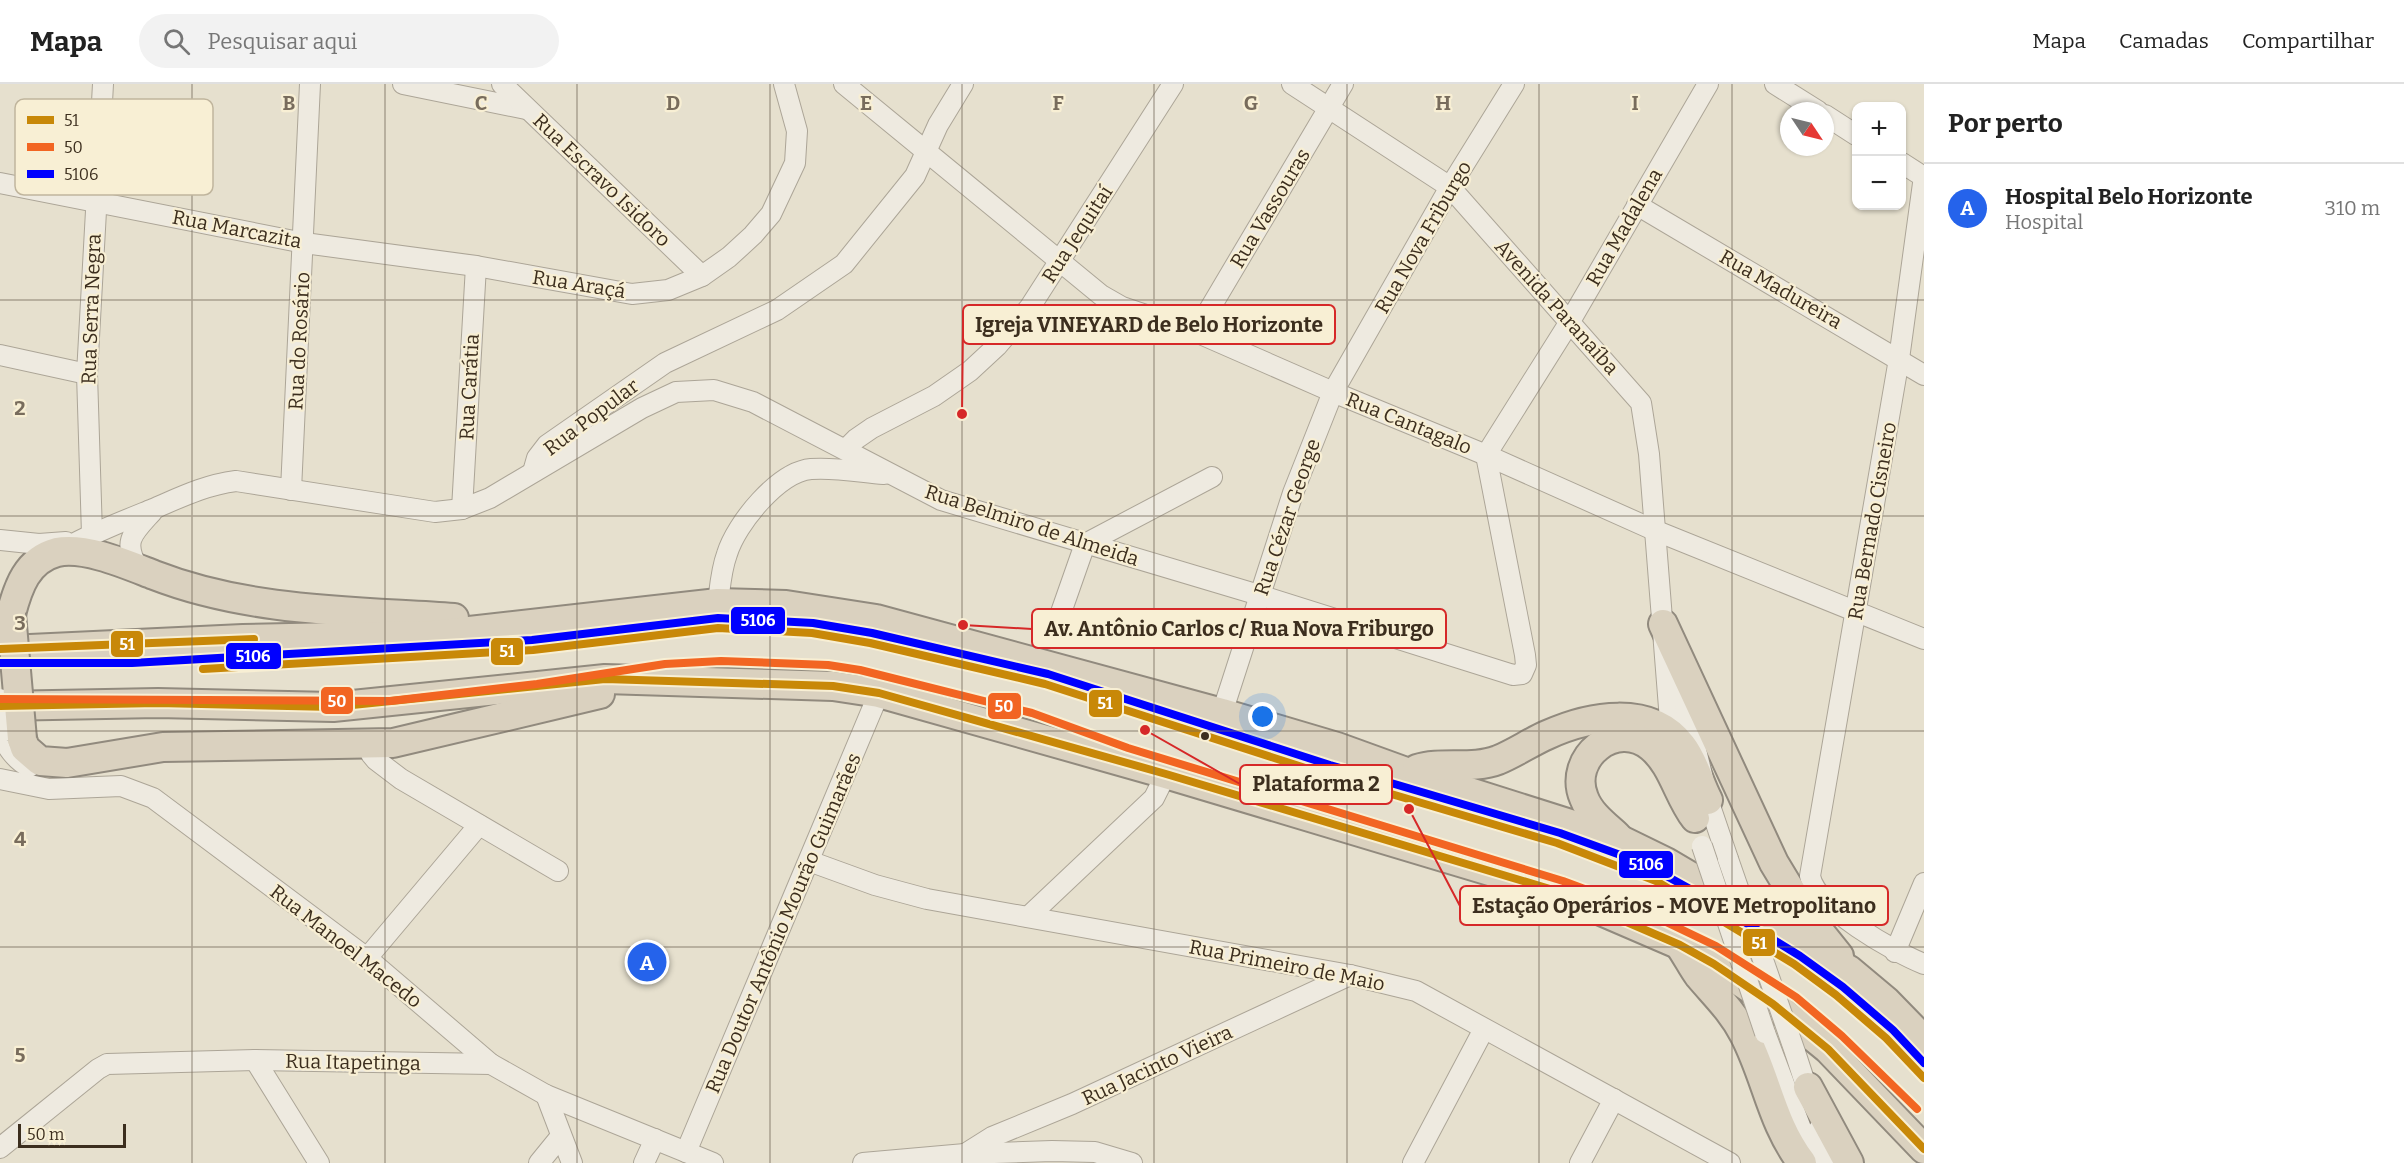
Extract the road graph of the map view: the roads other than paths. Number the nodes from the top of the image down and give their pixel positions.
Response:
1 (103, 84) edge
2 (310, 84) edge
3 (403, 84) edge
4 (502, 84) edge
5 (784, 84) edge
6 (844, 84) edge
7 (963, 84) edge
8 (1173, 84) edge
9 (1292, 84) edge
10 (1343, 84) edge
11 (1514, 84) edge
12 (1707, 84) edge
13 (1775, 84) edge
14 (102, 99) edge
15 (1804, 102) edge
16 (1329, 108) junction
17 (526, 109) junction
18 (1834, 121) edge
19 (1852, 132) edge
20 (928, 151) junction
21 (1906, 166) edge
22 (1924, 177) edge
23 (0, 183) edge
24 (15, 186) edge
25 (1450, 187) junction
26 (64, 195) edge
27 (96, 195) edge
28 (96, 201) junction
29 (1637, 205) junction
30 (304, 243) junction
31 (1059, 261) junction
32 (476, 266) junction
33 (702, 276) junction
34 (1569, 323) junction
35 (1196, 332) junction
36 (0, 355) edge
37 (1899, 359) junction
38 (87, 374) junction
39 (1924, 375) edge
40 (1334, 392) junction
41 (846, 449) junction
42 (1486, 455) junction
43 (533, 472) junction
44 (890, 474) junction
45 (1212, 477) dead end
46 (291, 490) junction
47 (158, 507) junction
48 (462, 508) junction
49 (1654, 530) junction
50 (0, 540) edge
51 (67, 543) junction
52 (1084, 544) junction
53 (138, 568) junction
54 (1259, 595) junction
55 (718, 603) junction
56 (1857, 610) junction
57 (531, 624) junction
58 (1663, 624) junction
59 (1052, 638) dead end
60 (1924, 639) edge
61 (0, 649) edge
62 (1666, 672) junction
63 (668, 683) junction
64 (879, 693) junction
65 (0, 699) edge
66 (1222, 713) junction
67 (1642, 720) junction
68 (5, 732) edge
69 (1671, 733) junction
70 (368, 744) junction
71 (1406, 772) junction
72 (1166, 774) junction
73 (0, 779) edge
74 (1701, 809) junction
75 (478, 825) junction
76 (197, 832) junction
77 (1621, 840) junction
78 (808, 861) junction
79 (558, 871) dead end
80 (1924, 883) edge
81 (1028, 917) junction
82 (1680, 945) junction
83 (1895, 952) junction
84 (367, 958) junction
85 (1924, 964) edge
86 (1850, 970) junction
87 (1350, 975) junction
88 (1484, 1029) junction
89 (1924, 1040) edge
90 (255, 1060) junction
91 (491, 1064) junction
92 (1855, 1076) junction
93 (1808, 1088) junction
94 (546, 1095) junction
95 (1614, 1099) junction
96 (561, 1136) junction
97 (655, 1139) junction
98 (0, 1148) edge
99 (1924, 1149) edge
100 (686, 1152) junction
101 (965, 1154) junction
102 (886, 1162) edge
103 (319, 1163) edge
104 (539, 1163) edge
105 (572, 1163) edge
106 (644, 1163) edge
107 (713, 1163) edge
108 (863, 1163) edge
109 (1132, 1163) edge
110 (1413, 1163) edge
111 (1580, 1163) edge
112 (1730, 1163) edge
113 (1802, 1163) edge
114 (1814, 1163) edge
115 (1832, 1163) edge
116 (1849, 1163) edge
117 (1911, 1163) edge

1 - 14 street, Rua Serra Negra
2 - 30 street, Rua do Rosário
3 - 17 street
4 - 17 street, Rua Escravo Isidoro
5 - 33 street, Rua Araçá
6 - 20 street, Rua Cantagalo
7 - 20 street
8 - 31 street, Rua Jequitaí
9 - 16 street, Avenida Paranaíba
10 - 16 street, Rua Vassouras
11 - 25 street, Rua Nova Friburgo
12 - 29 street, Rua Madalena
13 - 15 street
16 - 25 street, Avenida Paranaíba
16 - 35 street, Rua Vassouras
17 - 33 street, Rua Escravo Isidoro
18 - 19 street
20 - 31 street, Rua Cantagalo
20 - 43 street, Rua Popular
21 - 22 street
22 - 37 street, Rua Bernado Cisneiro
23 - 24 street, Rua Marcazita
25 - 34 street, Avenida Paranaíba
25 - 40 street, Rua Nova Friburgo
26 - 28 street, Rua Marcazita
27 - 28 street, Rua Serra Negra
28 - 30 street, Rua Marcazita
28 - 38 street, Rua Serra Negra
29 - 34 street, Rua Madalena
29 - 37 street, Rua Madureira
30 - 32 street, Rua Marcazita
30 - 46 street, Rua do Rosário
31 - 35 street, Rua Cantagalo
31 - 41 street, Rua Jequitaí
32 - 33 street, Rua Araçá
32 - 48 street, Rua Carátia
34 - 42 street, Rua Madalena
34 - 49 street, Avenida Paranaíba
35 - 40 street, Rua Cantagalo
36 - 38 street
37 - 39 street, Rua Madureira
37 - 56 street, Rua Bernado Cisneiro
38 - 51 street, Rua Serra Negra
40 - 42 street, Rua Cantagalo
40 - 54 street, Rua Cézar George
41 - 43 street, Rua Belmiro de Almeida
41 - 44 street, Rua Belmiro de Almeida
42 - 49 street, Rua Cantagalo
42 - 54 street, Rua Belmiro de Almeida
43 - 48 street, Rua Popular
44 - 52 street, Rua Belmiro de Almeida
44 - 55 street
45 - 52 street
46 - 47 street, Rua Popular
46 - 48 street, Rua Popular
47 - 51 street, Rua Popular
47 - 53 street, Rua Popular
49 - 56 street, Rua Cantagalo
49 - 58 street, Avenida Paranaíba
50 - 51 street, Rua Popular
51 - 53 highway
51 - 68 highway, bridge
52 - 54 street, Rua Belmiro de Almeida
52 - 59 street
53 - 57 highway
54 - 66 street, Rua Cézar George
55 - 57 highway
55 - 66 highway
56 - 60 street, Rua Cantagalo
56 - 83 street, Rua Bernado Cisneiro
57 - 61 highway
58 - 62 street, Avenida Paranaíba
58 - 74 street, Avenida Paranaíba
58 - 86 highway
62 - 67 street
62 - 69 street, Avenida Paranaíba
63 - 64 highway
63 - 68 highway
63 - 70 highway
64 - 72 highway
64 - 78 street, Rua Doutor Antônio Mourão Guimarães
65 - 68 street, bridge
66 - 71 highway
67 - 69 highway
67 - 71 highway
68 - 70 highway
68 - 76 street, Rua Manoel Macedo
69 - 74 highway
70 - 75 street
71 - 77 highway
72 - 81 street
72 - 82 highway
73 - 76 street, Rua Manoel Macedo
74 - 77 highway
74 - 93 street, Avenida Paranaíba, bridge
74 - 114 street, Avenida Paranaíba, bridge
75 - 79 street
75 - 84 street
76 - 84 street, Rua Manoel Macedo
77 - 86 highway
78 - 81 street, Rua Primeiro de Maio
78 - 100 street, Rua Doutor Antônio Mourão Guimarães
80 - 83 street
81 - 87 street, Rua Primeiro de Maio
82 - 92 highway
82 - 113 highway
83 - 85 street
84 - 91 street, Rua Manoel Macedo
86 - 89 highway
87 - 88 street, Rua Primeiro de Maio
87 - 101 street, Rua Jacinto Vieira
88 - 95 street, Rua Primeiro de Maio
88 - 110 street
90 - 91 street, Rua Itapetinga
90 - 98 street, Rua Itapetinga
90 - 103 street
91 - 94 street, Rua Itapetinga
92 - 99 highway
92 - 117 highway
93 - 115 street, Avenida Paranaíba
93 - 116 highway
94 - 96 street
94 - 97 street, Rua Itapetinga
95 - 111 street
95 - 112 street, Rua Primeiro de Maio
96 - 104 street
96 - 105 street
97 - 100 street, Rua Itapetinga
97 - 106 street
100 - 107 street, Rua Itapetinga
101 - 102 street
101 - 109 street
102 - 108 street

